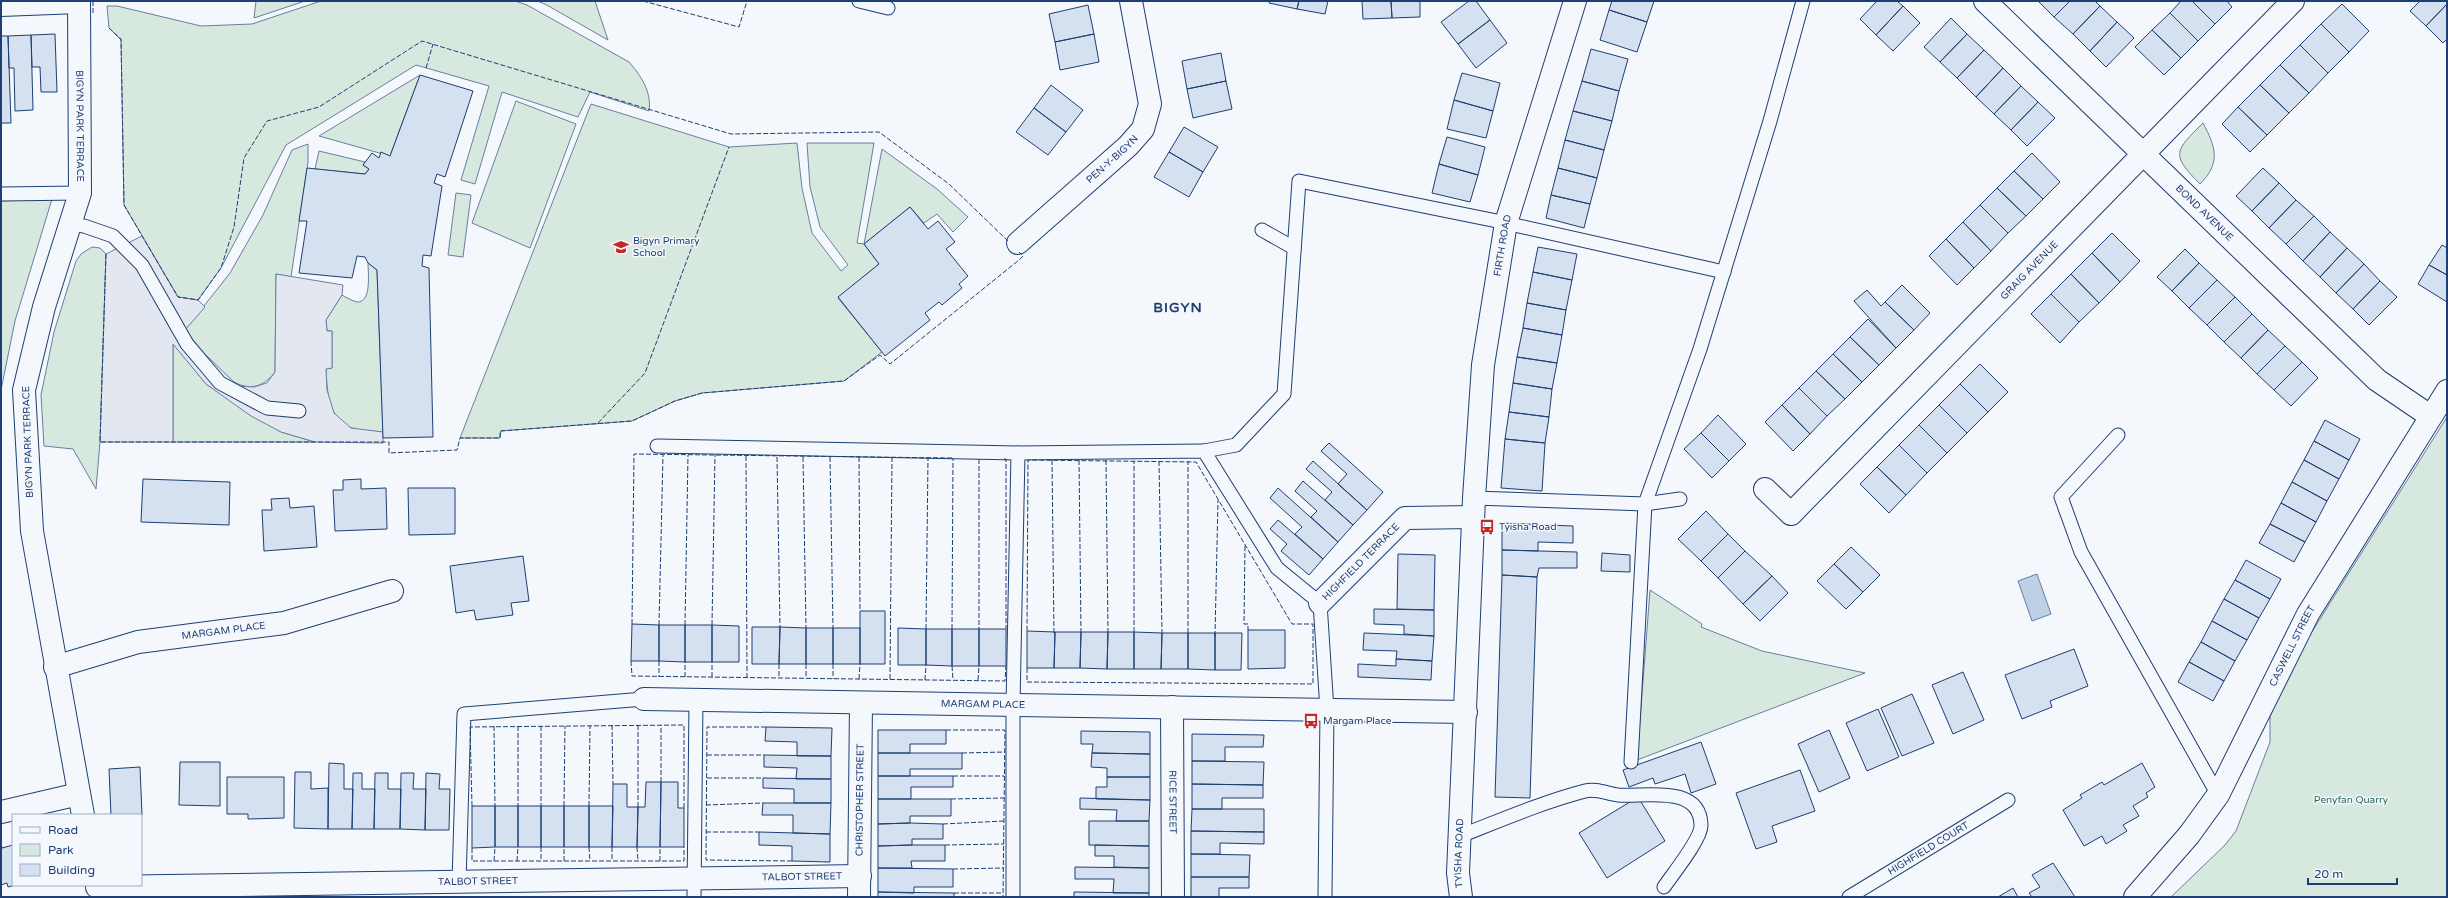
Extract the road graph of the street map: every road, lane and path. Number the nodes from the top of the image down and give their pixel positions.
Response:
1 (79, 1) edge
2 (859, 1) edge
3 (1132, 1) edge
4 (1575, 1) edge
5 (1803, 1) edge
6 (1985, 1) edge
7 (2293, 1) edge
8 (1, 5) edge
9 (888, 8) dead end
10 (2143, 154) junction
11 (80, 193) junction
12 (1, 194) edge
13 (1506, 223) junction
14 (70, 224) junction
15 (1262, 230) dead end
16 (1018, 243) dead end
17 (1294, 248) junction
18 (1724, 272) junction
19 (2447, 391) edge
20 (299, 411) dead end
21 (2430, 416) junction
22 (2118, 435) dead end
23 (657, 446) dead end
24 (1204, 451) junction
25 (1018, 453) junction
26 (1766, 489) dead end
27 (1680, 499) dead end
28 (1645, 504) junction
29 (1473, 507) junction
30 (392, 591) dead end
31 (1320, 603) junction
32 (55, 667) junction
33 (644, 699) joint
34 (696, 700) junction
35 (861, 703) junction
36 (1013, 705) junction
37 (1172, 707) junction
38 (1327, 710) junction
39 (1466, 712) junction
40 (1631, 762) dead end
41 (2218, 795) junction
42 (2008, 800) dead end
43 (81, 805) edge
44 (1, 812) edge
45 (1460, 836) junction
46 (460, 882) junction
47 (859, 887) edge
48 (1664, 887) dead end
49 (694, 888) edge
50 (98, 890) edge
51 (1013, 897) edge
52 (1173, 897) edge
53 (1325, 897) edge
54 (1461, 897) edge
55 (1849, 897) edge
56 (2135, 897) edge

1 - 8 street
1 - 11 street, BIGYN PARK TERRACE
2 - 9 lane
3 - 16 street, PEN-Y-BIGYN
4 - 13 street, FIRTH ROAD
5 - 18 lane
6 - 10 street, BOND AVENUE
7 - 10 street, GRAIG AVENUE
10 - 21 street, BOND AVENUE
10 - 26 street, GRAIG AVENUE
11 - 12 lane
11 - 14 street, BIGYN PARK TERRACE
13 - 17 lane
13 - 18 lane
13 - 29 street, FIRTH ROAD
14 - 20 lane
14 - 32 street, BIGYN PARK TERRACE
15 - 17 lane
17 - 24 lane
18 - 28 lane
19 - 21 street, CASWELL STREET
21 - 41 street, CASWELL STREET
22 - 41 lane
23 - 25 lane
24 - 25 lane
24 - 31 lane
25 - 36 lane
27 - 28 lane
28 - 29 lane
28 - 40 lane
29 - 31 street, HIGHFIELD TERRACE
29 - 39 street, TYISHA ROAD
30 - 32 street, MARGAM PLACE
31 - 38 lane
32 - 43 street, BIGYN PARK TERRACE
33 - 34 street, MARGAM PLACE
33 - 46 lane
34 - 35 street, MARGAM PLACE
34 - 49 lane
35 - 36 street, MARGAM PLACE
35 - 47 street, CHRISTOPHER STREET
36 - 37 street, MARGAM PLACE
36 - 51 lane
37 - 38 street, MARGAM PLACE
37 - 52 street, RICE STREET
38 - 39 street, MARGAM PLACE
38 - 53 lane
39 - 45 street, TYISHA ROAD
41 - 56 street, CASWELL STREET
42 - 55 lane, HIGHFIELD COURT
43 - 44 street
45 - 48 lane
45 - 54 street, TYISHA ROAD
46 - 49 street, TALBOT STREET
46 - 50 street, TALBOT STREET
47 - 49 street, TALBOT STREET

